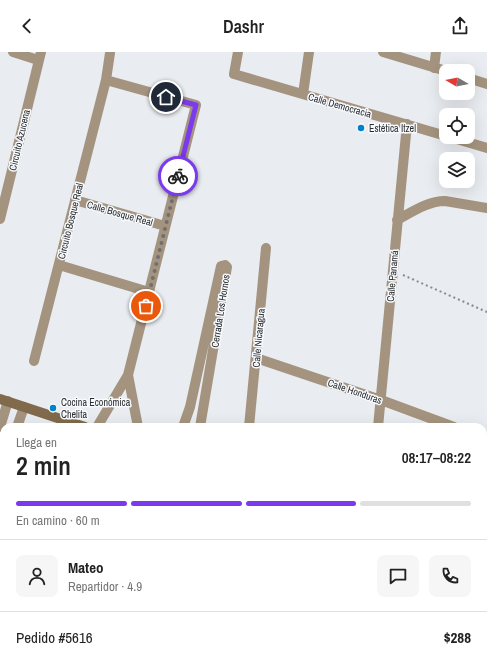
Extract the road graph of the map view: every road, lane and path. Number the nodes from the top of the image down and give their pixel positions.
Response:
1 (13, 52) edge
2 (238, 52) edge
3 (308, 52) edge
4 (383, 52) edge
5 (436, 52) edge
6 (110, 53) dead end
7 (40, 56) edge
8 (434, 68) junction
9 (439, 70) edge
10 (106, 80) junction
11 (475, 80) edge
12 (487, 84) edge
13 (303, 94) junction
14 (407, 124) junction
15 (439, 134) edge
16 (474, 144) edge
17 (487, 148) edge
18 (75, 200) junction
19 (487, 208) edge
20 (0, 219) edge
21 (398, 220) junction
22 (166, 226) junction
23 (266, 248) dead end
24 (58, 265) junction
25 (393, 270) junction
26 (149, 292) junction
27 (487, 312) edge
28 (256, 358) junction
29 (34, 362) dead end
30 (128, 374) junction
31 (4, 400) edge
32 (381, 400) junction
33 (24, 407) junction
34 (190, 407) junction
35 (203, 411) junction
36 (1, 423) edge
37 (18, 423) edge
38 (73, 423) edge
39 (100, 423) edge
40 (137, 423) edge
41 (184, 423) edge
42 (201, 423) edge
43 (249, 423) edge
44 (378, 423) edge
45 (443, 423) edge

1 - 7 street, Circuito Azucena
2 - 13 street, Calle Democracia
3 - 13 street
4 - 8 street
5 - 8 street
6 - 10 street, Circuito Bosque Real
7 - 20 street, Circuito Azucena
8 - 9 street
10 - 18 street, Circuito Bosque Real
10 - 22 street
11 - 12 street
13 - 14 street, Calle Democracia
14 - 15 street, Calle Democracia
14 - 21 street, Calle Panamá
16 - 17 street
18 - 22 street, Calle Bosque Real
18 - 24 street, Circuito Bosque Real
19 - 21 street
21 - 25 street, Calle Panamá
22 - 26 street
23 - 28 street, Calle Nicaragua
24 - 26 street
24 - 29 street, Circuito Bosque Real
25 - 27 path
25 - 32 street, Calle Panamá
26 - 30 street
28 - 32 street, Calle Honduras
28 - 43 street, Calle Nicaragua
30 - 39 street
30 - 40 street
31 - 33 main road
31 - 36 street
32 - 44 street, Calle Panamá
32 - 45 street, Calle Honduras
33 - 37 street
33 - 38 main road
34 - 35 street
34 - 35 street, Cerrada Los Hornos
34 - 41 street, Cerrada Los Hornos
35 - 42 street, Cerrada Los Hornos

